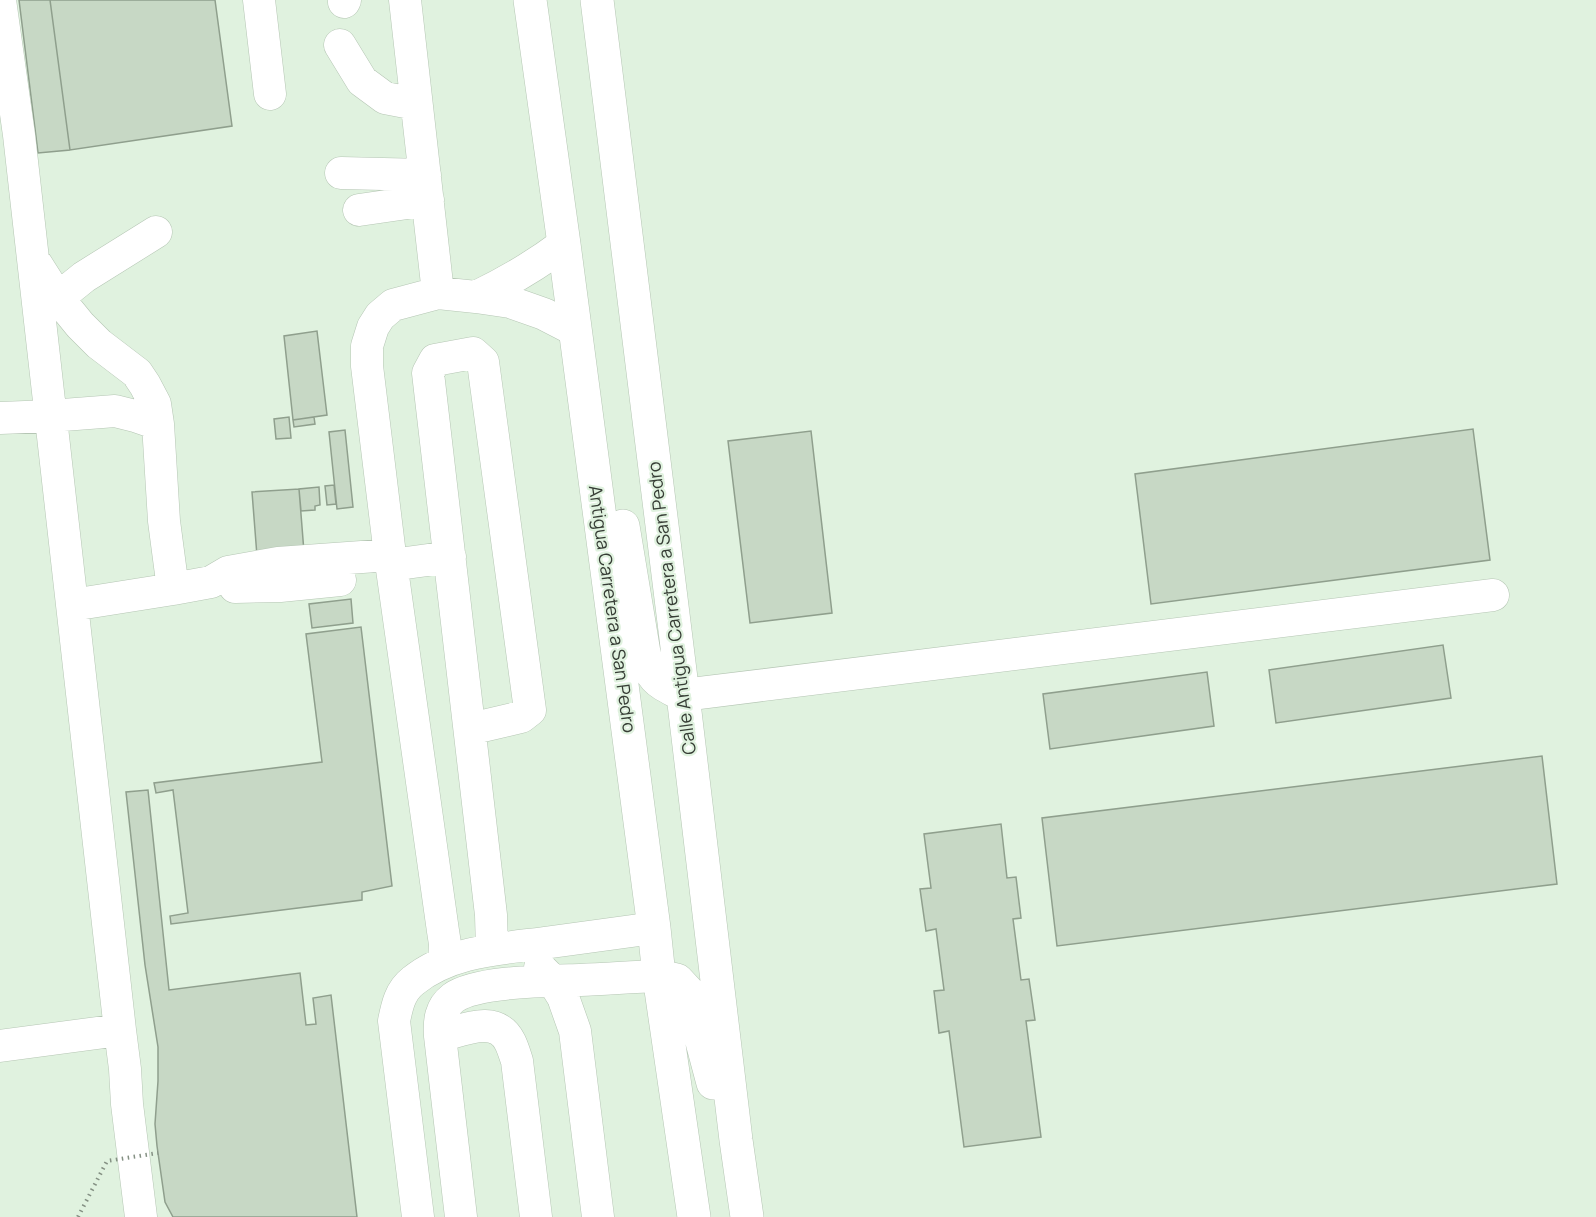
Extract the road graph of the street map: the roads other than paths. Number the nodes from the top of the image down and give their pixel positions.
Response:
1 (0, 0) edge
2 (259, 0) edge
3 (405, 0) edge
4 (530, 0) edge
5 (597, 0) edge
6 (340, 45) dead end
7 (270, 94) dead end
8 (417, 104) junction
9 (341, 173) dead end
10 (426, 187) junction
11 (359, 210) dead end
12 (156, 232) dead end
13 (564, 244) junction
14 (33, 259) junction
15 (438, 293) junction
16 (476, 297) junction
17 (58, 298) junction
18 (575, 330) junction
19 (50, 416) junction
20 (0, 418) edge
21 (158, 424) junction
22 (594, 475) junction
23 (450, 557) junction
24 (391, 565) junction
25 (173, 589) junction
26 (1493, 595) dead end
27 (72, 605) junction
28 (683, 695) junction
29 (470, 729) junction
30 (654, 928) junction
31 (506, 948) junction
32 (444, 962) junction
33 (658, 976) junction
34 (553, 981) junction
35 (120, 1030) junction
36 (440, 1036) junction
37 (0, 1046) edge
38 (736, 1140) junction
39 (141, 1217) edge
40 (418, 1217) edge
41 (461, 1217) edge
42 (536, 1217) edge
43 (598, 1217) edge
44 (694, 1217) edge
45 (747, 1217) edge

1 - 14 street
2 - 7 street
3 - 8 street
4 - 13 main road, Antigua Carretera a San Pedro
5 - 28 main road, Calle Antigua Carretera a San Pedro
6 - 8 street
8 - 10 street
9 - 10 street
10 - 11 street
10 - 15 street
12 - 17 street
13 - 16 street
13 - 18 main road, Antigua Carretera a San Pedro
14 - 17 street
14 - 19 street
15 - 16 street
15 - 24 street
16 - 18 street
17 - 21 street
18 - 22 main road, Antigua Carretera a San Pedro
19 - 20 street
19 - 21 street
19 - 27 street
21 - 25 street
22 - 28 main road
22 - 30 main road, Antigua Carretera a San Pedro
23 - 24 street
23 - 29 street
23 - 29 street
24 - 25 street
24 - 32 street
25 - 27 street
26 - 28 street
27 - 35 street
28 - 38 main road, Calle Antigua Carretera a San Pedro
29 - 31 street
30 - 31 street
30 - 33 main road, Antigua Carretera a San Pedro
31 - 32 street
31 - 34 street
32 - 40 street
33 - 34 street
33 - 38 main road
33 - 44 main road, Antigua Carretera a San Pedro
34 - 36 street
34 - 43 street
35 - 37 street
35 - 39 street
36 - 41 street
36 - 42 street
38 - 45 main road, Calle Antigua Carretera a San Pedro

